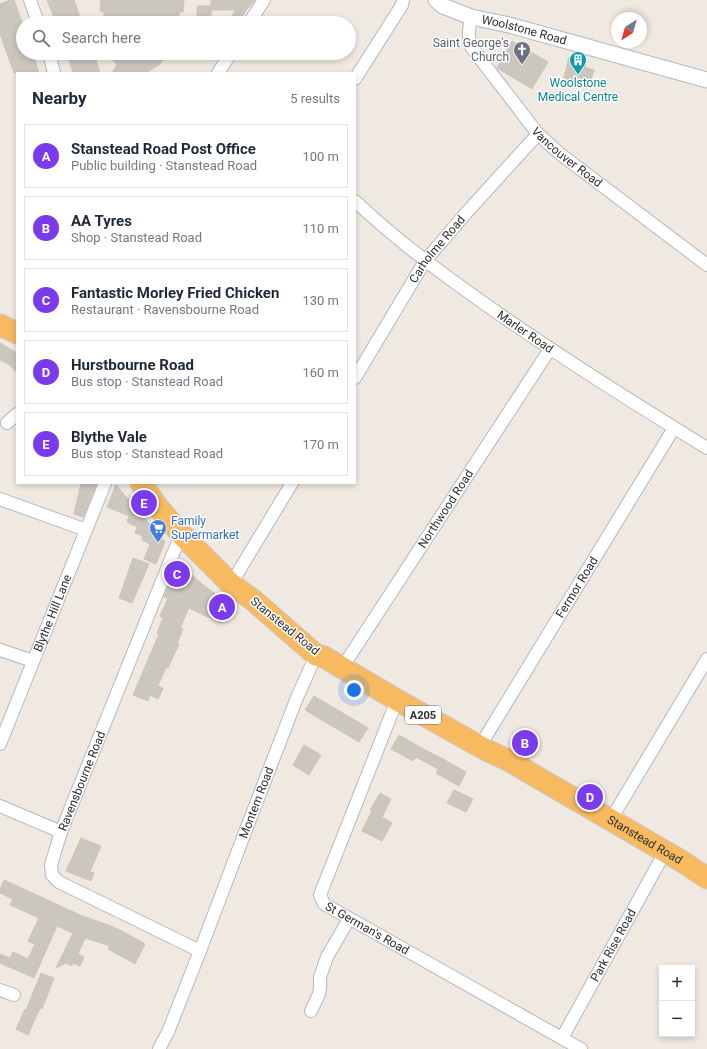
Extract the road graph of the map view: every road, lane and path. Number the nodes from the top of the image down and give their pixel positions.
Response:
1 (30, 0) edge
2 (264, 0) edge
3 (403, 0) edge
4 (436, 0) edge
5 (36, 16) edge
6 (254, 16) edge
7 (471, 17) junction
8 (51, 60) edge
9 (226, 60) edge
10 (54, 72) edge
11 (219, 72) edge
12 (356, 77) edge
13 (707, 80) edge
14 (538, 134) junction
15 (356, 202) edge
16 (425, 261) junction
17 (707, 265) edge
18 (0, 325) edge
19 (16, 333) edge
20 (550, 349) junction
21 (356, 376) edge
22 (16, 415) edge
23 (7, 423) dead end
24 (674, 428) junction
25 (707, 448) edge
26 (105, 484) edge
27 (141, 484) edge
28 (291, 484) edge
29 (0, 499) edge
30 (86, 530) junction
31 (181, 534) junction
32 (231, 584) junction
33 (0, 650) edge
34 (316, 655) junction
35 (707, 658) edge
36 (33, 661) junction
37 (342, 668) junction
38 (397, 700) junction
39 (0, 744) edge
40 (480, 746) junction
41 (0, 806) edge
42 (610, 821) junction
43 (61, 832) junction
44 (665, 852) junction
45 (707, 878) edge
46 (349, 918) junction
47 (200, 951) junction
48 (0, 990) edge
49 (14, 995) dead end
50 (311, 1011) dead end
51 (562, 1038) junction
52 (159, 1049) edge
53 (580, 1049) edge

1 - 5 street
2 - 6 street
3 - 12 street
4 - 7 street, Woolstone Road
7 - 13 street, Woolstone Road
7 - 14 street, Vancouver Road
8 - 10 street
9 - 11 street
14 - 16 street, Carholme Road
14 - 17 street, Vancouver Road
15 - 16 street, Marler Road
16 - 20 street, Marler Road
16 - 21 street, Carholme Road
18 - 19 highway
20 - 24 street, Marler Road
20 - 37 street, Northwood Road
22 - 23 street
24 - 25 street, Marler Road
24 - 40 street, Fermor Road
26 - 30 street, Blythe Hill Lane
27 - 31 highway, Stanstead Road / A205
28 - 32 street
29 - 30 street
30 - 36 street, Blythe Hill Lane
31 - 32 highway, Stanstead Road / A205
31 - 43 street, Ravensbourne Road
32 - 34 highway, Stanstead Road / A205
33 - 36 street
34 - 37 highway, Stanstead Road / A205
34 - 47 street, Montem Road
35 - 42 street
36 - 39 street, Blythe Hill Lane
37 - 38 highway, Stanstead Road / A205
38 - 40 highway, Stanstead Road / A205
38 - 46 street, St German's Road
40 - 42 highway, Stanstead Road / A205
41 - 43 street
42 - 44 highway, Stanstead Road / A205
43 - 47 street, Ravensbourne Road
44 - 45 highway, Stanstead Road / A205
44 - 51 street, Park Rise Road
46 - 50 street
46 - 51 street, St German's Road
47 - 52 street, Montem Road
48 - 49 street
51 - 53 street, St German's Road

